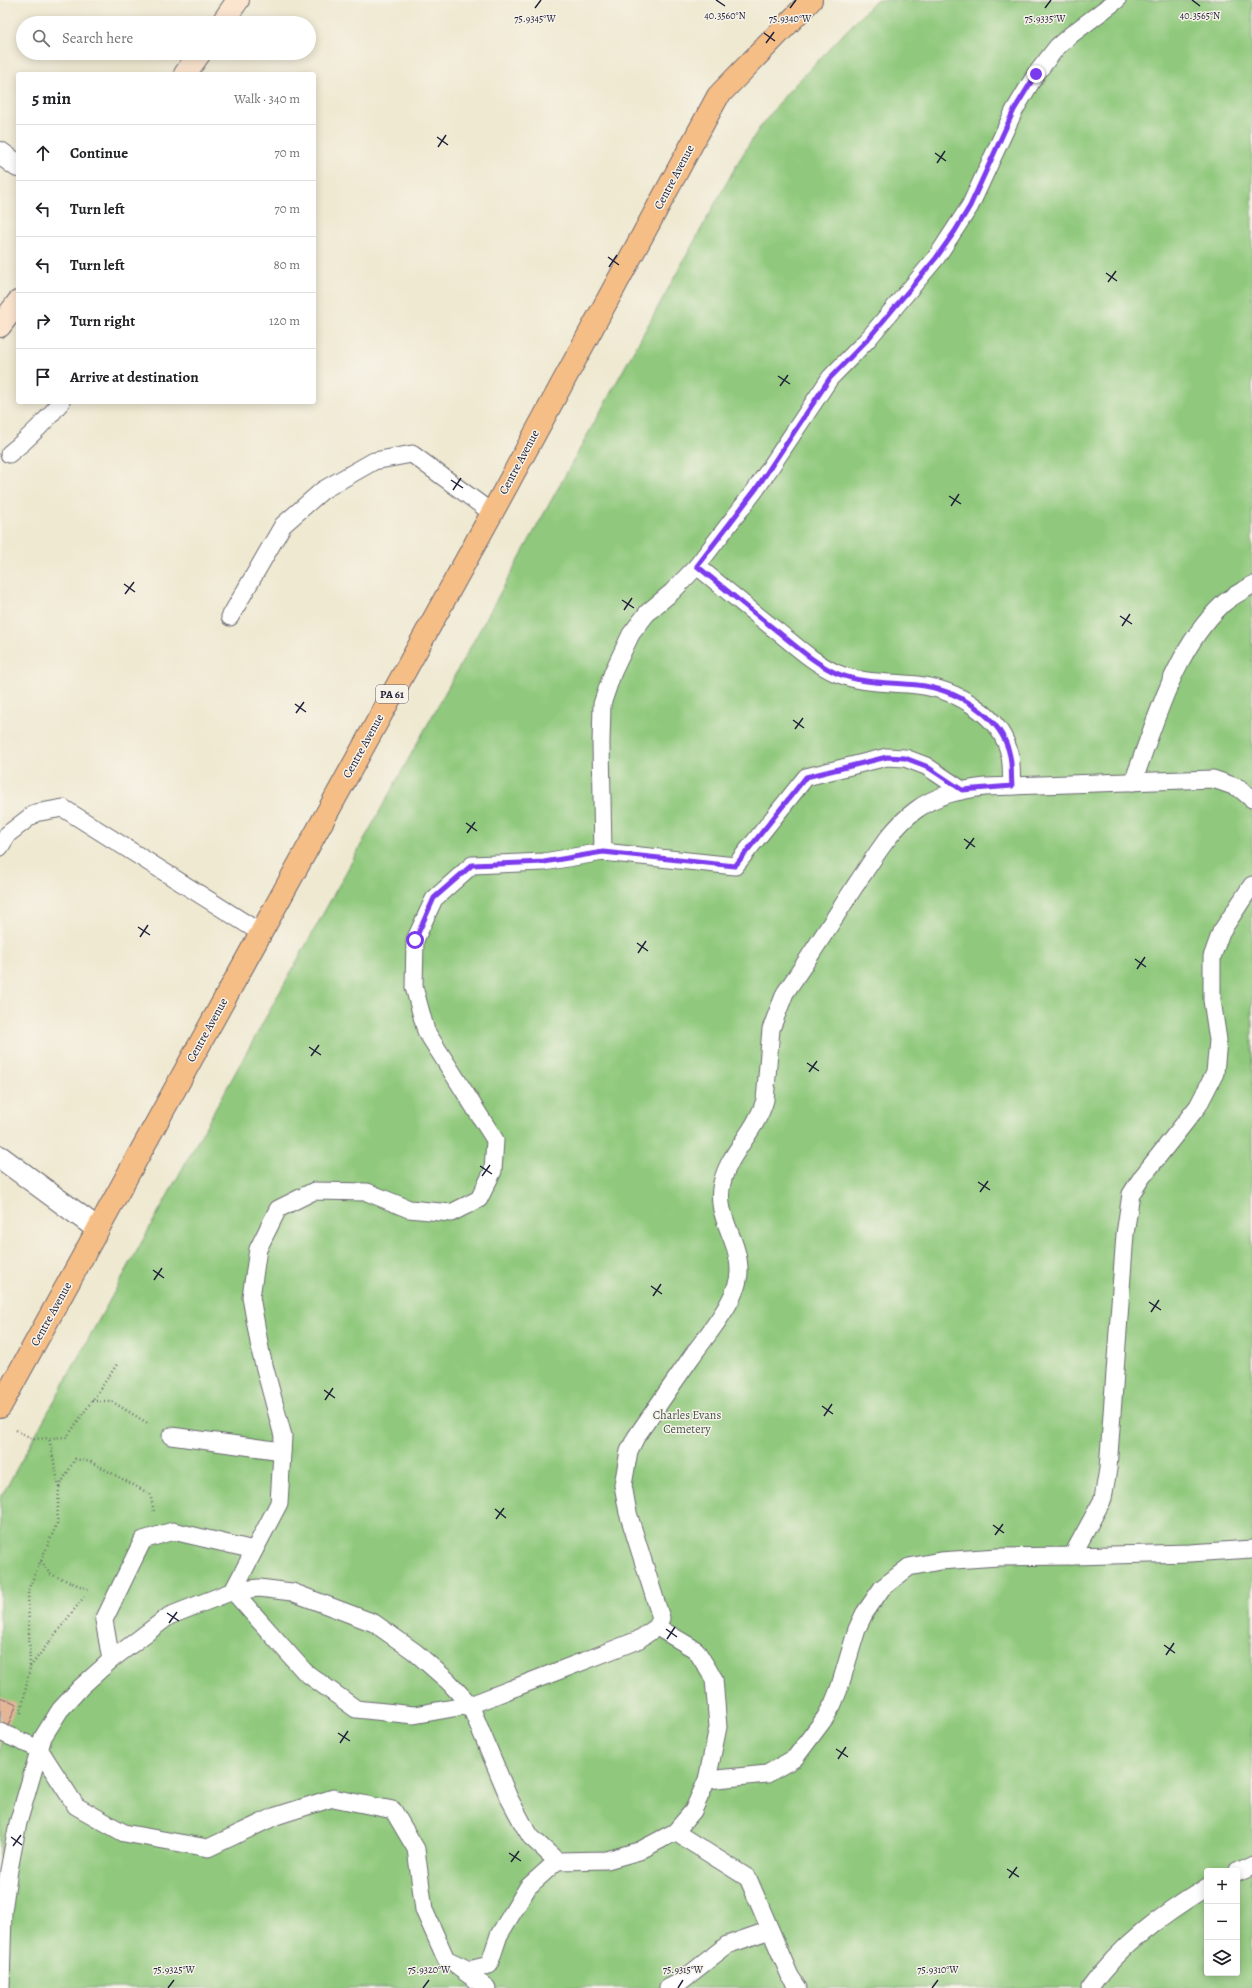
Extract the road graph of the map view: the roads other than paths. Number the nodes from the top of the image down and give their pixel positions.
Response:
1 (238, 0) edge
2 (811, 0) edge
3 (1117, 0) edge
4 (227, 16) edge
5 (195, 60) edge
6 (186, 72) edge
7 (0, 153) edge
8 (16, 165) edge
9 (16, 305) edge
10 (0, 326) edge
11 (60, 404) edge
12 (3, 456) edge
13 (492, 513) junction
14 (697, 566) junction
15 (1252, 585) edge
16 (230, 617) dead end
17 (1133, 782) junction
18 (1012, 786) junction
19 (962, 790) junction
20 (1252, 799) edge
21 (0, 847) edge
22 (603, 852) junction
23 (1252, 885) edge
24 (261, 932) junction
25 (0, 1157) edge
26 (98, 1229) junction
27 (0, 1407) edge
28 (171, 1436) road end
29 (282, 1452) junction
30 (1252, 1549) edge
31 (254, 1550) junction
32 (1072, 1556) junction
33 (233, 1591) junction
34 (657, 1627) junction
35 (111, 1660) junction
36 (470, 1705) junction
37 (0, 1732) edge
38 (39, 1749) junction
39 (707, 1780) junction
40 (675, 1832) junction
41 (558, 1861) junction
42 (1252, 1865) edge
43 (1240, 1871) edge
44 (1204, 1888) edge
45 (770, 1930) junction
46 (446, 1959) junction
47 (1, 1988) edge
48 (487, 1988) edge
49 (668, 1988) edge
50 (798, 1988) edge
51 (1090, 1988) edge

1 - 4 street
2 - 13 main road, Centre Avenue / PA 61
3 - 14 lane
5 - 6 street
7 - 8 street
9 - 10 street
11 - 12 lane
13 - 16 lane
13 - 24 main road, Centre Avenue / PA 61
14 - 18 lane
14 - 22 lane
15 - 17 lane
17 - 18 lane
17 - 20 lane
18 - 19 lane
19 - 22 lane
19 - 34 lane
21 - 24 lane
22 - 29 lane
23 - 32 lane
24 - 26 main road, Centre Avenue / PA 61
25 - 26 street
26 - 27 main road, Centre Avenue / PA 61
28 - 29 lane
29 - 31 lane
30 - 32 lane
31 - 33 lane
31 - 35 lane
32 - 39 lane
33 - 35 lane
33 - 36 lane
33 - 36 lane
34 - 36 lane
34 - 39 lane
35 - 38 lane
36 - 41 lane
37 - 38 lane
38 - 46 lane
38 - 47 lane
39 - 40 lane
40 - 41 lane
40 - 45 lane
41 - 46 lane
42 - 43 lane
44 - 51 lane
45 - 49 lane
45 - 50 lane
46 - 48 lane

